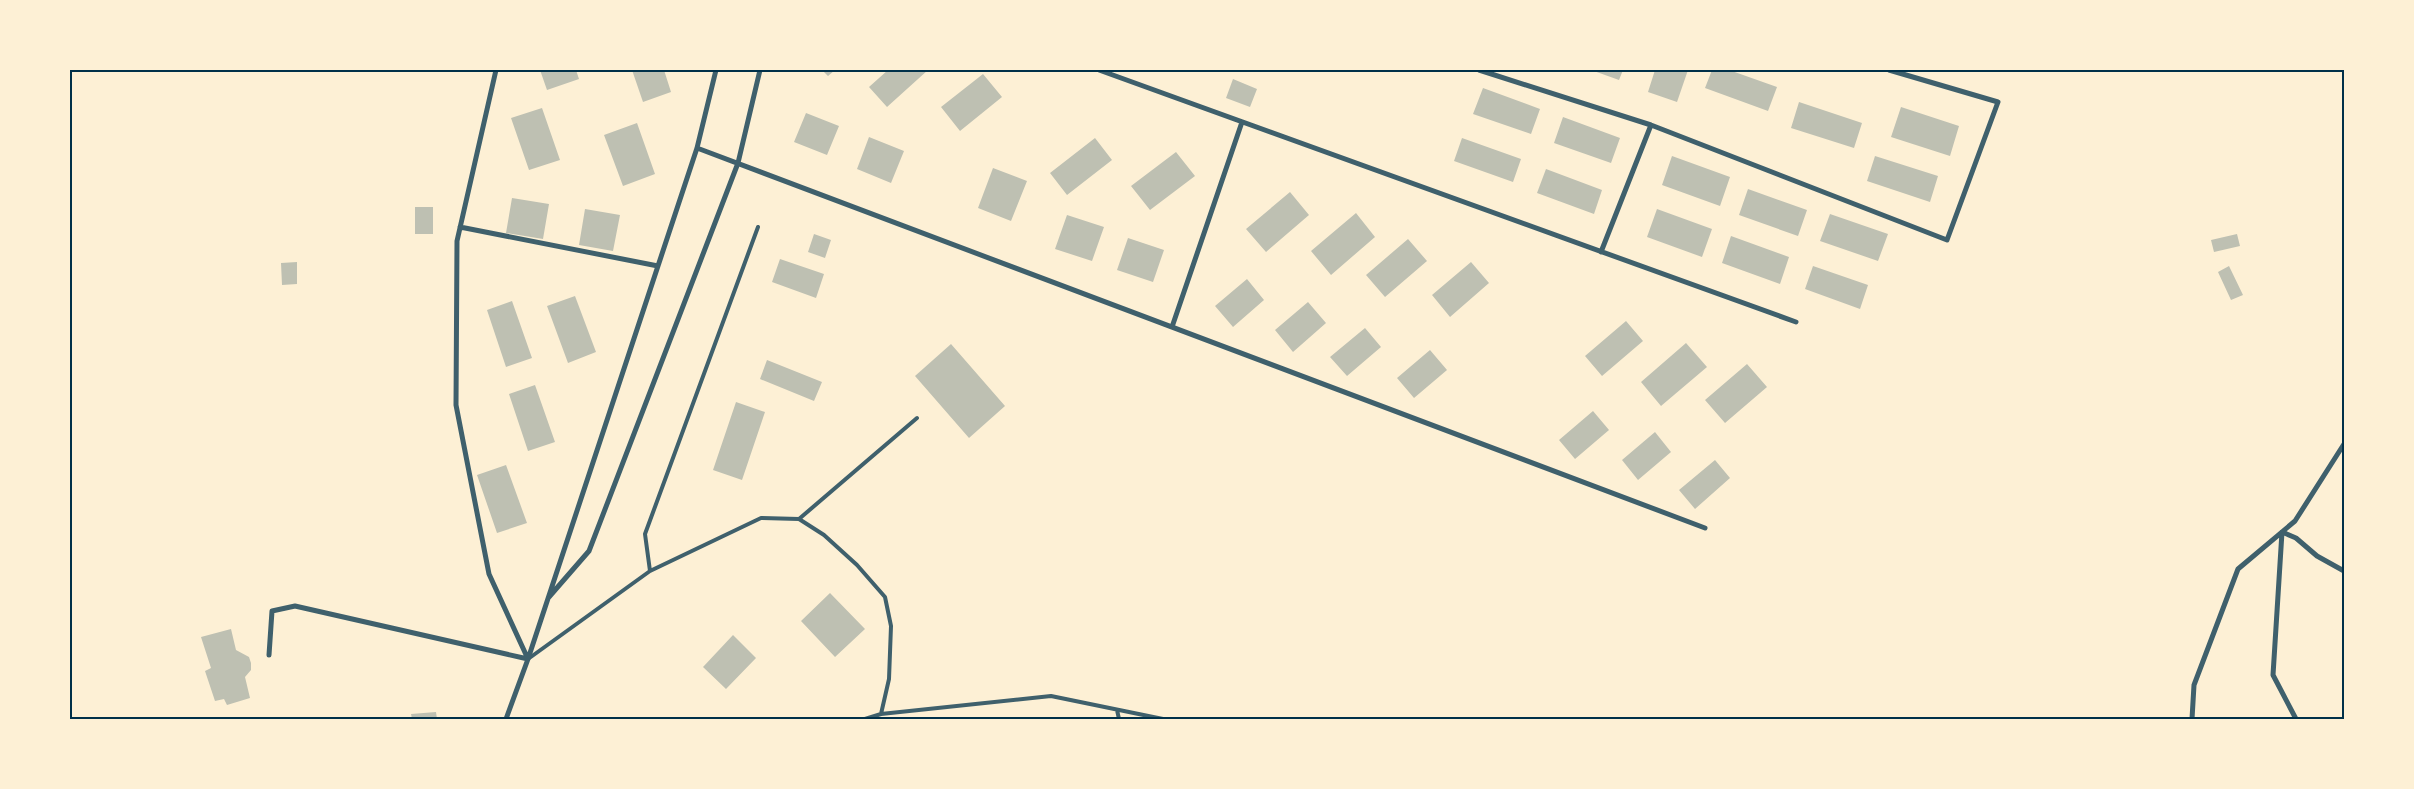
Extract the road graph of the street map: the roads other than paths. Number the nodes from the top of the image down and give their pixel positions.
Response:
1 (496, 70) edge
2 (716, 70) edge
3 (760, 70) edge
4 (1099, 70) edge
5 (1479, 70) edge
6 (1889, 70) edge
7 (1242, 122) junction
8 (1651, 125) junction
9 (697, 148) junction
10 (738, 163) junction
11 (758, 227) dead end
12 (460, 228) junction
13 (1601, 252) junction
14 (658, 266) junction
15 (1796, 322) dead end
16 (1172, 327) junction
17 (917, 418) dead end
18 (2344, 444) edge
19 (799, 519) junction
20 (1705, 528) dead end
21 (2282, 532) junction
22 (650, 571) junction
23 (2344, 572) edge
24 (547, 600) junction
25 (269, 656) dead end
26 (528, 660) junction
27 (1117, 710) junction
28 (881, 714) junction
29 (506, 719) edge
30 (865, 719) edge
31 (1119, 719) edge
32 (1163, 719) edge
33 (2192, 719) edge
34 (2296, 719) edge

1 - 12 street
2 - 9 street
3 - 10 street
4 - 7 street
5 - 8 street
6 - 8 street
7 - 13 street
7 - 16 street
8 - 13 street
9 - 10 street
9 - 14 street
10 - 16 street
10 - 24 street
11 - 22 lane
12 - 14 street
12 - 26 street
13 - 15 street
14 - 24 street
16 - 20 street
17 - 19 lane
18 - 21 street
19 - 22 lane
19 - 28 lane
21 - 23 street
21 - 33 street
21 - 34 street
22 - 26 lane
24 - 26 street
25 - 26 street
26 - 29 street
27 - 28 lane
27 - 31 lane
27 - 32 lane
28 - 30 lane

